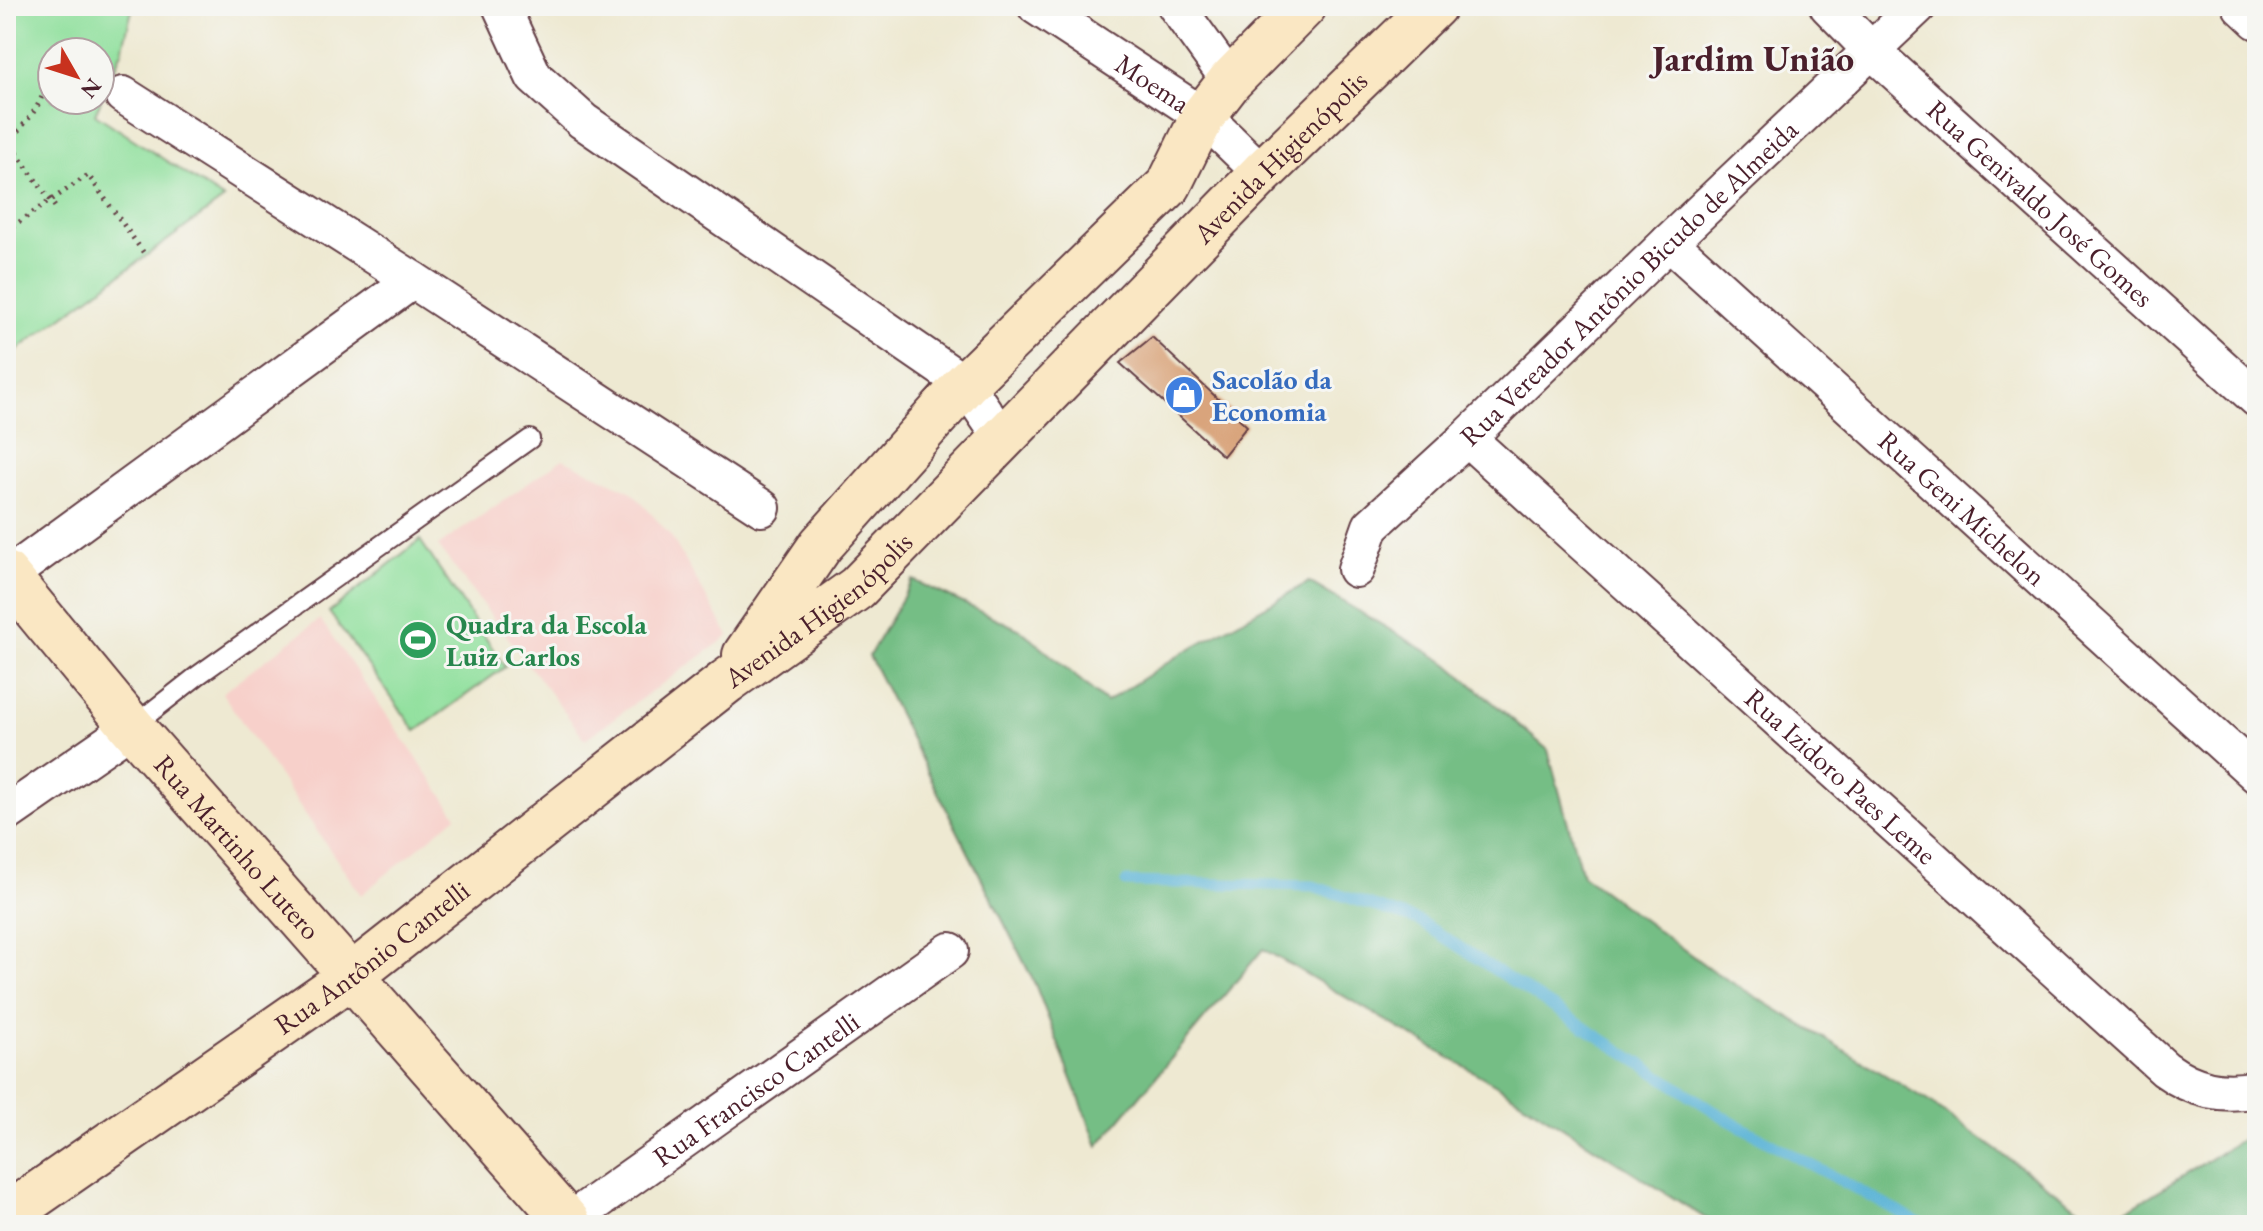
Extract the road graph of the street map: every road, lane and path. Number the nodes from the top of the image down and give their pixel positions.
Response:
1 (15, 6) edge
2 (501, 6) edge
3 (1176, 6) edge
4 (1304, 6) edge
5 (1434, 6) edge
6 (1828, 6) edge
7 (1918, 6) edge
8 (2241, 6) edge
9 (1059, 11) edge
10 (2257, 21) edge
11 (6, 32) edge
12 (1871, 50) junction
13 (1230, 81) junction
14 (123, 95) dead end
15 (36, 108) edge
16 (1203, 116) junction
17 (6, 141) edge
18 (1262, 173) junction
19 (51, 200) junction
20 (58, 211) dead end
21 (6, 231) edge
22 (1669, 242) junction
23 (146, 256) dead end
24 (413, 280) junction
25 (965, 384) junction
26 (2257, 399) edge
27 (1467, 438) junction
28 (530, 439) dead end
29 (1003, 440) junction
30 (762, 508) dead end
31 (1356, 569) dead end
32 (7, 575) edge
33 (727, 681) junction
34 (132, 727) junction
35 (2257, 775) edge
36 (6, 814) edge
37 (950, 951) dead end
38 (350, 977) junction
39 (2241, 1091) edge
40 (6, 1216) edge
41 (567, 1224) edge

1 - 11 path
2 - 25 street
3 - 13 street
4 - 13 main road, Avenida Higienópolis
5 - 18 main road, Avenida Higienópolis
6 - 12 street, Rua Genivaldo José Gomes
7 - 12 street, Rua Vereador Antônio Bicudo de Almeida
8 - 10 street
9 - 16 street, Moema
12 - 22 street, Rua Vereador Antônio Bicudo de Almeida
12 - 26 street, Rua Genivaldo José Gomes
13 - 16 main road, Avenida Higienópolis
14 - 24 street
15 - 17 path
16 - 18 street, Moema
16 - 25 main road, Avenida Higienópolis
17 - 19 path
18 - 29 main road, Avenida Higienópolis
19 - 20 path
19 - 21 path
19 - 23 path
22 - 27 street, Rua Vereador Antônio Bicudo de Almeida
22 - 35 street, Rua Geni Michelon
24 - 30 street
24 - 32 street
25 - 29 street
25 - 33 main road, Avenida Higienópolis
27 - 31 street, Rua Vereador Antônio Bicudo de Almeida
27 - 39 street, Rua Izidoro Paes Leme
28 - 34 lane
29 - 33 main road, Avenida Higienópolis
32 - 34 main road, Rua Martinho Lutero
33 - 38 main road, Rua Antônio Cantelli
34 - 36 street
34 - 38 main road, Rua Martinho Lutero
37 - 41 street, Rua Francisco Cantelli
38 - 40 main road, Rua Antônio Cantelli
38 - 41 main road, Rua Martinho Lutero

